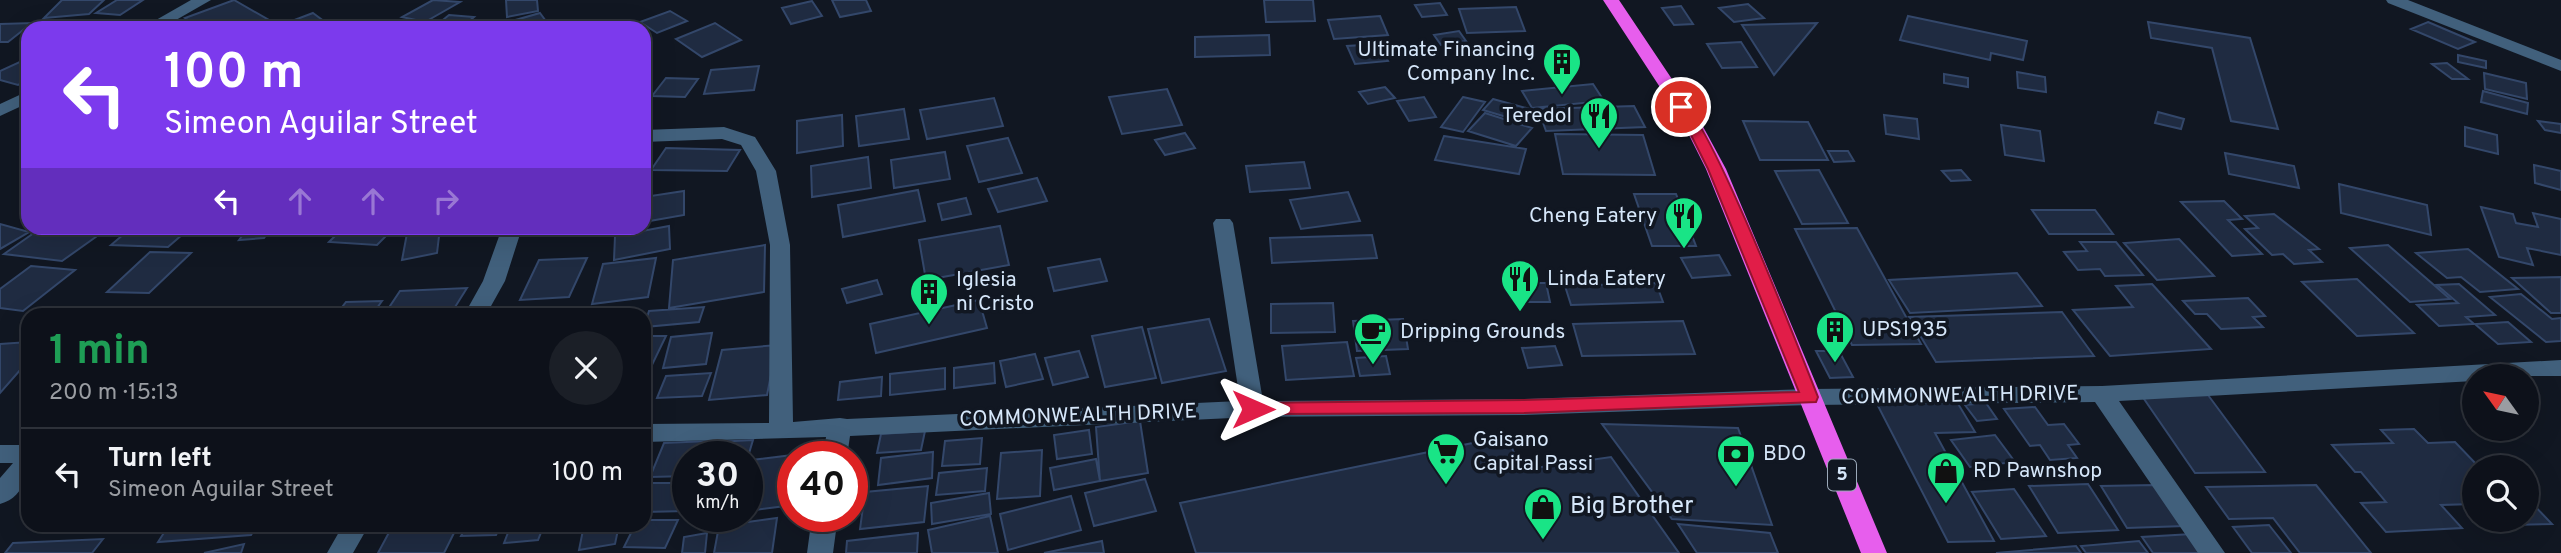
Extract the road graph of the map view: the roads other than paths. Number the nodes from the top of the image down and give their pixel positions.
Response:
1 (203, 0) edge
2 (1611, 0) edge
3 (2394, 0) edge
4 (162, 21) edge
5 (2561, 66) edge
6 (21, 100) edge
7 (0, 111) edge
8 (651, 136) edge
9 (1223, 223) dead end
10 (510, 235) edge
11 (479, 308) edge
12 (2561, 368) edge
13 (2102, 394) junction
14 (1810, 397) junction
15 (1253, 409) junction
16 (840, 426) junction
17 (781, 431) junction
18 (651, 433) edge
19 (838, 441) edge
20 (0, 454) edge
21 (21, 454) edge
22 (21, 470) edge
23 (0, 495) edge
24 (352, 532) edge
25 (823, 532) edge
26 (340, 553) edge
27 (820, 553) edge
28 (1874, 553) edge
29 (2212, 553) edge

1 - 4 street
2 - 14 highway, 5
3 - 5 street
6 - 7 street
8 - 17 street
9 - 15 street
10 - 11 street
12 - 13 street, COMMONWEALTH DRIVE
13 - 14 street, COMMONWEALTH DRIVE
13 - 29 street
14 - 15 street, COMMONWEALTH DRIVE
14 - 28 highway, 5
15 - 16 street, COMMONWEALTH DRIVE
16 - 17 street, COMMONWEALTH DRIVE
16 - 19 street
17 - 18 street, COMMONWEALTH DRIVE
20 - 21 street
22 - 23 street
24 - 26 street
25 - 27 street

